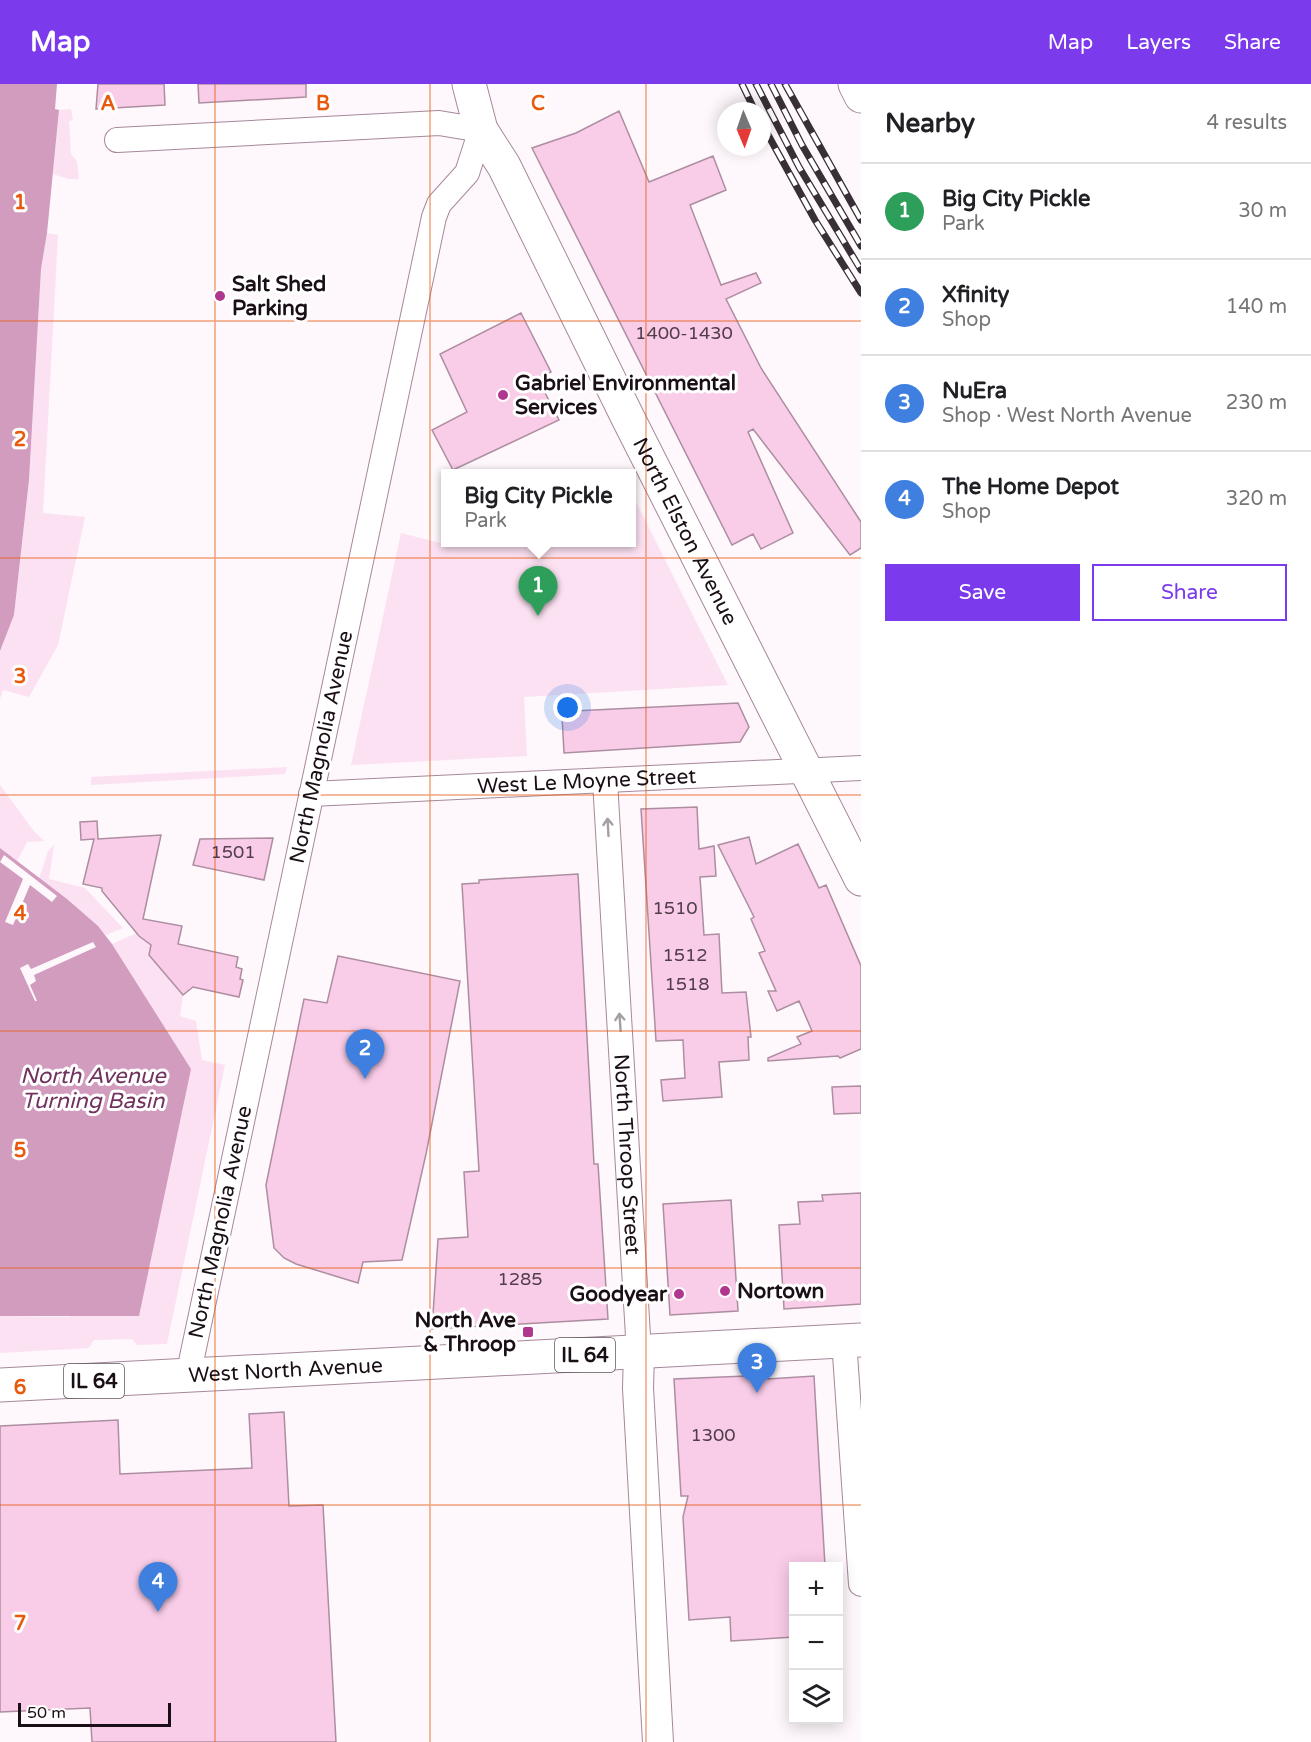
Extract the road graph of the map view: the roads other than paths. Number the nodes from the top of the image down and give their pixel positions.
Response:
1 (469, 84) edge
2 (855, 84) edge
3 (861, 96) edge
4 (481, 130) junction
5 (117, 140) dead end
6 (861, 768) edge
7 (808, 771) junction
8 (605, 781) junction
9 (311, 794) junction
10 (861, 879) edge
11 (853, 1340) edge
12 (639, 1353) junction
13 (188, 1376) junction
14 (0, 1386) edge
15 (861, 1584) edge
16 (658, 1742) edge

1 - 4 main road, North Elston Avenue
2 - 3 main road
4 - 5 street
4 - 7 main road, North Elston Avenue
4 - 9 street, North Magnolia Avenue
6 - 7 street, West Le Moyne Street
7 - 8 street, West Le Moyne Street
7 - 10 main road, North Elston Avenue
8 - 9 street, West Le Moyne Street
12 -> 8 street, North Throop Street
9 - 13 street, North Magnolia Avenue
11 - 12 main road, West North Avenue / IL 64
11 - 15 street
12 - 13 main road, West North Avenue / IL 64
12 - 16 street, North Throop Street
13 - 14 main road, West North Avenue / IL 64

